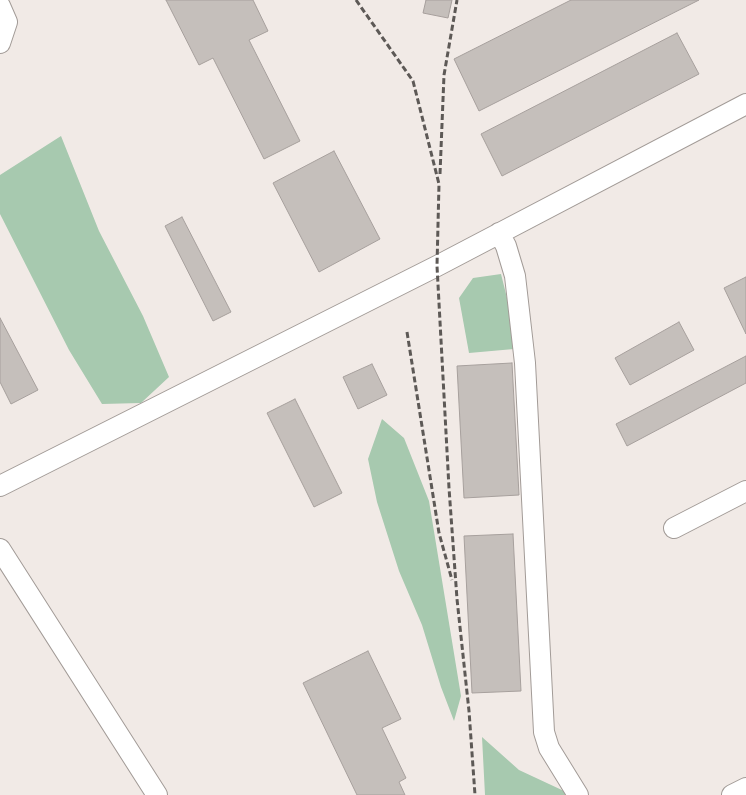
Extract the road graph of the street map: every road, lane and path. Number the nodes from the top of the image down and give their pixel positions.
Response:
1 (0, 6) edge
2 (0, 43) edge
3 (746, 104) edge
4 (500, 233) junction
5 (0, 486) edge
6 (746, 491) edge
7 (674, 528) dead end
8 (0, 549) edge
9 (746, 788) edge
10 (157, 795) edge
11 (578, 795) edge
12 (732, 795) edge

1 - 2 lane
3 - 4 lane
4 - 5 lane
4 - 11 lane
6 - 7 lane
8 - 10 lane
9 - 12 lane

